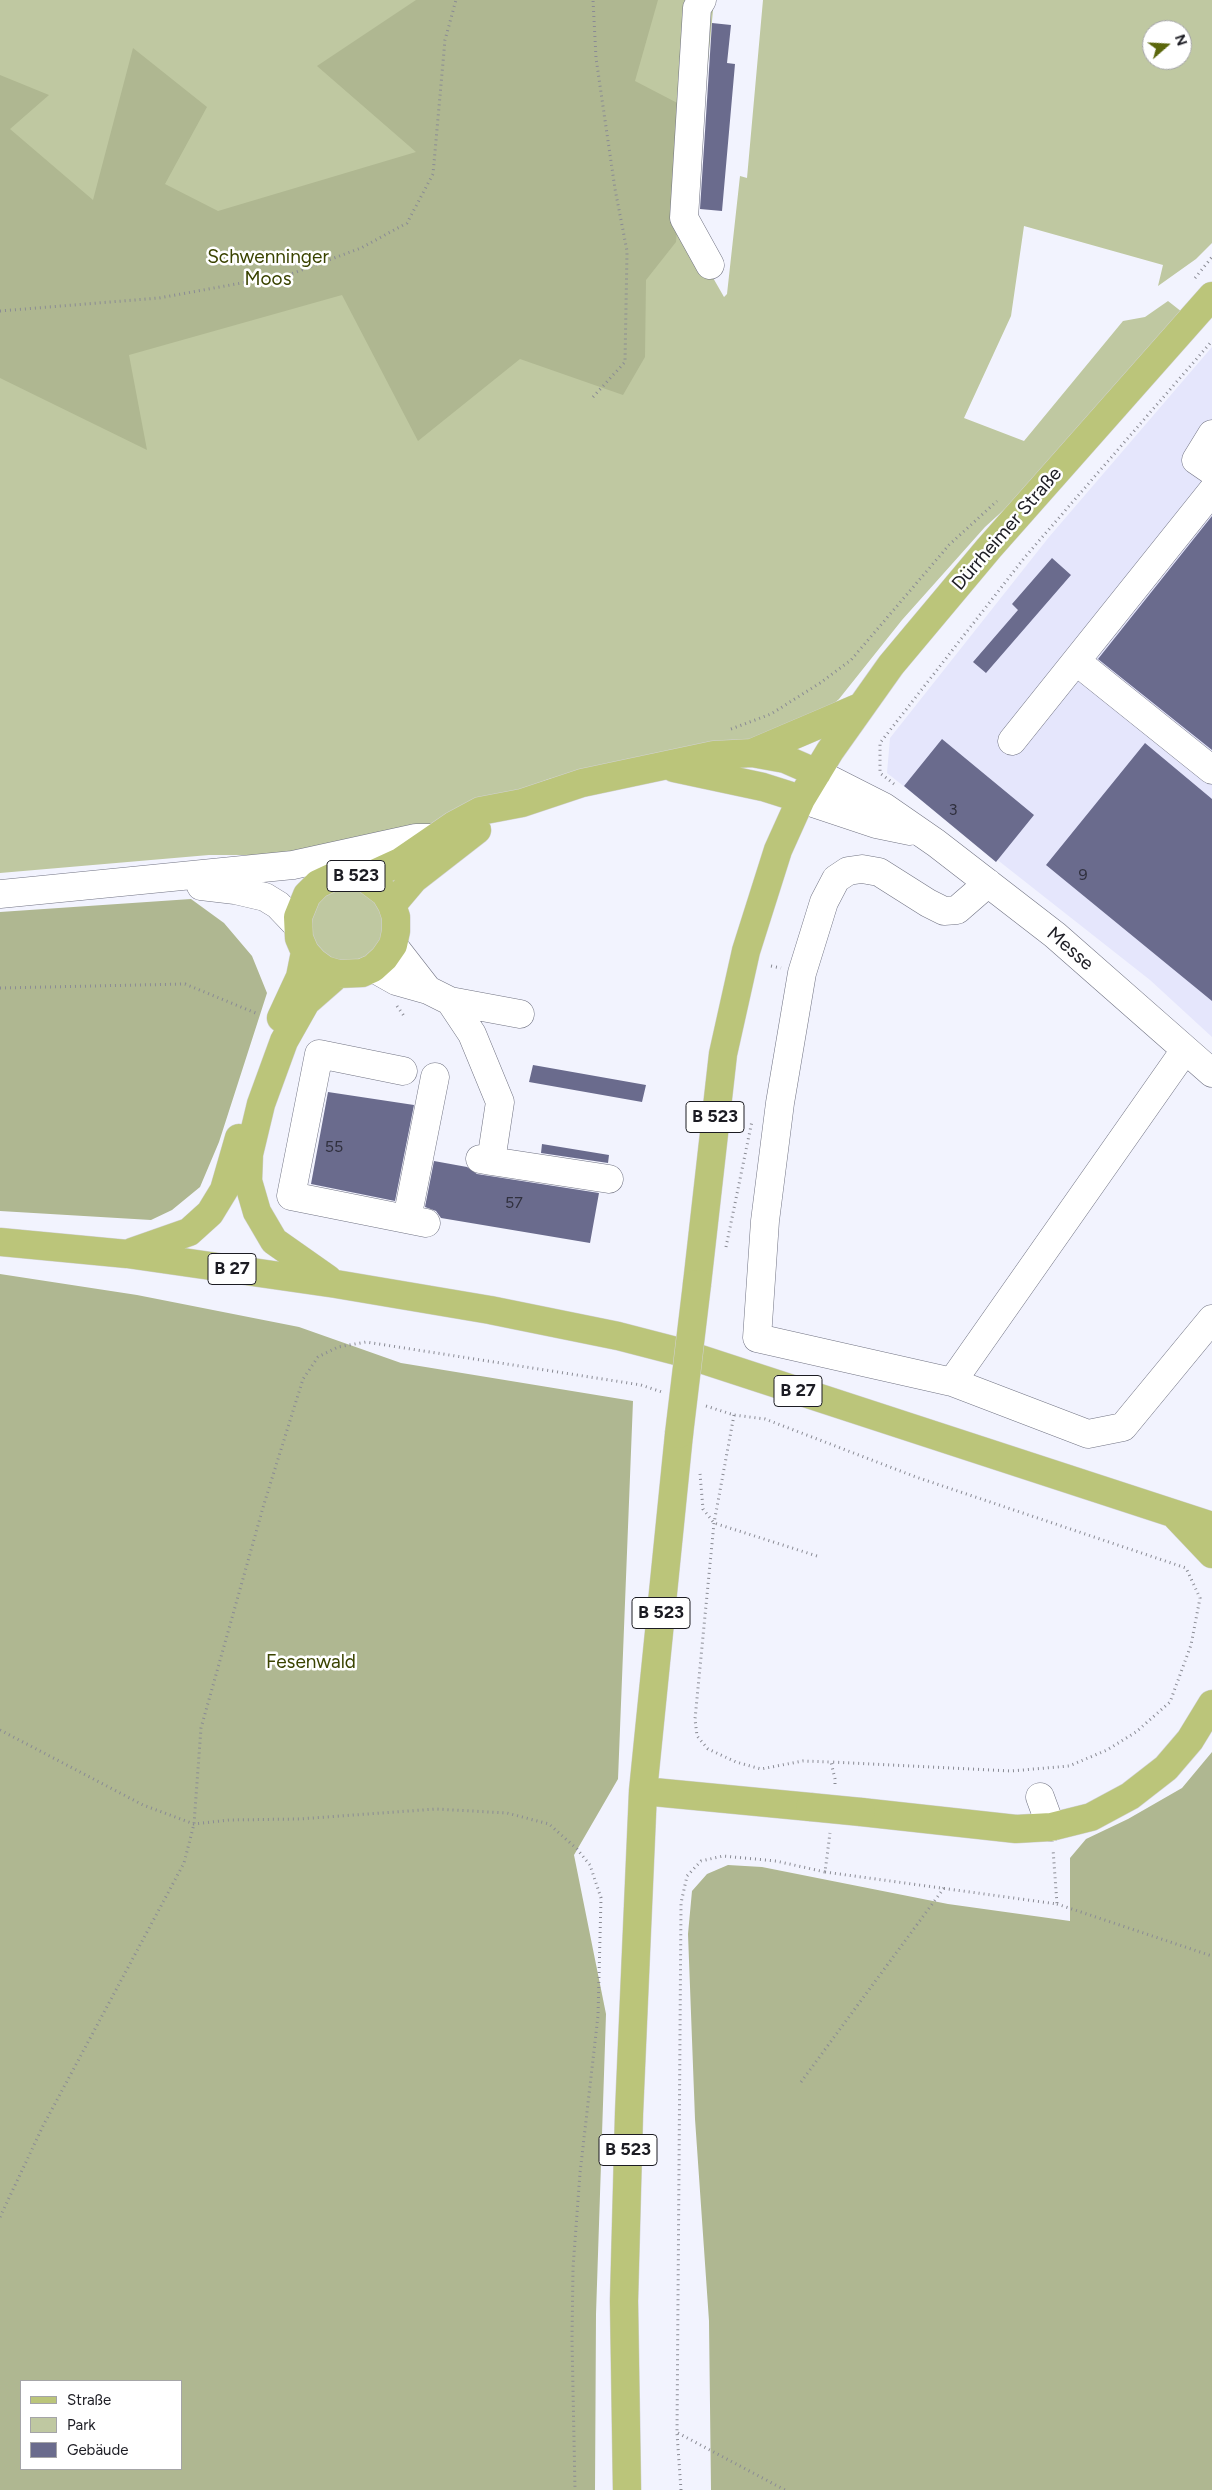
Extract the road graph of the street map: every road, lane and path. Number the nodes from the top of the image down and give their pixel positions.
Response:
1 (456, 0) edge
2 (593, 0) edge
3 (702, 0) edge
4 (1212, 257) edge
5 (710, 264) dead end
6 (1202, 289) edge
7 (0, 311) edge
8 (1212, 341) edge
9 (593, 398) dead end
10 (1212, 434) edge
11 (1212, 471) edge
12 (1212, 491) edge
13 (1004, 494) dead end
14 (1076, 661) junction
15 (860, 706) junction
16 (722, 731) dead end
17 (1012, 741) dead end
18 (752, 753) junction
19 (664, 766) junction
20 (1212, 770) edge
21 (817, 773) junction
22 (895, 786) dead end
23 (801, 799) junction
24 (522, 803) junction
25 (921, 834) junction
26 (434, 838) junction
27 (244, 870) junction
28 (365, 878) junction
29 (125, 881) junction
30 (318, 884) junction
31 (988, 884) junction
32 (0, 894) edge
33 (392, 905) junction
34 (301, 939) junction
35 (393, 945) junction
36 (771, 966) dead end
37 (373, 968) junction
38 (338, 974) junction
39 (779, 976) dead end
40 (0, 988) edge
41 (439, 996) junction
42 (520, 1014) dead end
43 (279, 1022) junction
44 (1185, 1050) junction
45 (403, 1071) dead end
46 (1212, 1073) edge
47 (434, 1077) dead end
48 (753, 1118) dead end
49 (609, 1180) dead end
50 (0, 1242) edge
51 (726, 1251) dead end
52 (127, 1254) junction
53 (336, 1284) junction
54 (1212, 1319) edge
55 (952, 1382) junction
56 (669, 1394) dead end
57 (697, 1403) dead end
58 (734, 1415) junction
59 (700, 1468) dead end
60 (1172, 1512) junction
61 (714, 1523) junction
62 (1212, 1526) edge
63 (1212, 1554) edge
64 (817, 1556) dead end
65 (1212, 1704) edge
66 (0, 1730) edge
67 (831, 1762) junction
68 (835, 1779) dead end
69 (642, 1791) junction
70 (1040, 1797) dead end
71 (194, 1824) junction
72 (1051, 1828) junction
73 (827, 1859) dead end
74 (825, 1872) junction
75 (944, 1888) junction
76 (1058, 1904) junction
77 (1212, 1956) edge
78 (801, 2082) dead end
79 (0, 2217) edge
80 (677, 2433) junction
81 (575, 2490) edge
82 (627, 2490) edge
83 (681, 2490) edge
84 (785, 2490) edge

1 - 7 path
2 - 9 path
3 - 5 street
4 - 6 path
6 - 15 main road, Dürrheimer Straße
8 - 22 path
10 - 11 street
12 - 14 street
13 - 16 path
14 - 17 street
14 - 20 street
15 - 18 main road
15 - 21 main road, Dürrheimer Straße
18 - 19 main road
18 - 21 main road
19 - 23 main road
19 - 24 main road
21 - 23 main road, B 523
21 - 25 street, Messe
23 - 25 street, Messe
23 - 69 main road, B 523, bridge
24 - 26 main road
24 - 33 main road
25 - 31 street, Messe
26 - 27 street
26 - 28 main road
27 - 29 street
27 - 30 street
28 - 30 main road, B 523
28 - 33 main road, B 523
29 - 32 street
29 - 34 street
30 - 34 main road, B 523
31 - 44 street, Messe
31 - 55 street
33 - 35 main road, B 523
34 - 38 main road
34 - 43 main road
35 - 37 main road
35 - 41 street
36 - 39 path
37 - 38 main road
37 - 41 street
38 - 53 main road
40 - 43 path
41 - 42 street
41 - 49 street
43 - 52 main road
44 - 46 street, Messe
44 - 55 street
45 - 47 street
48 - 51 path
50 - 52 main road, B 27
52 - 53 main road, B 27
53 - 60 main road, B 27
54 - 55 street
56 - 71 path
57 - 58 path
58 - 61 path
58 - 67 path
59 - 61 path
60 - 62 main road, B 27
60 - 63 main road
61 - 64 path
61 - 67 path
65 - 72 main road
66 - 71 path
67 - 68 path
69 - 72 main road, bridge
69 - 82 main road, B 523
70 - 72 street
71 - 79 path
71 - 81 path
72 - 76 path
73 - 74 path
74 - 75 path
74 - 80 path
75 - 76 path
75 - 78 path
76 - 77 path
80 - 83 path
80 - 84 path

